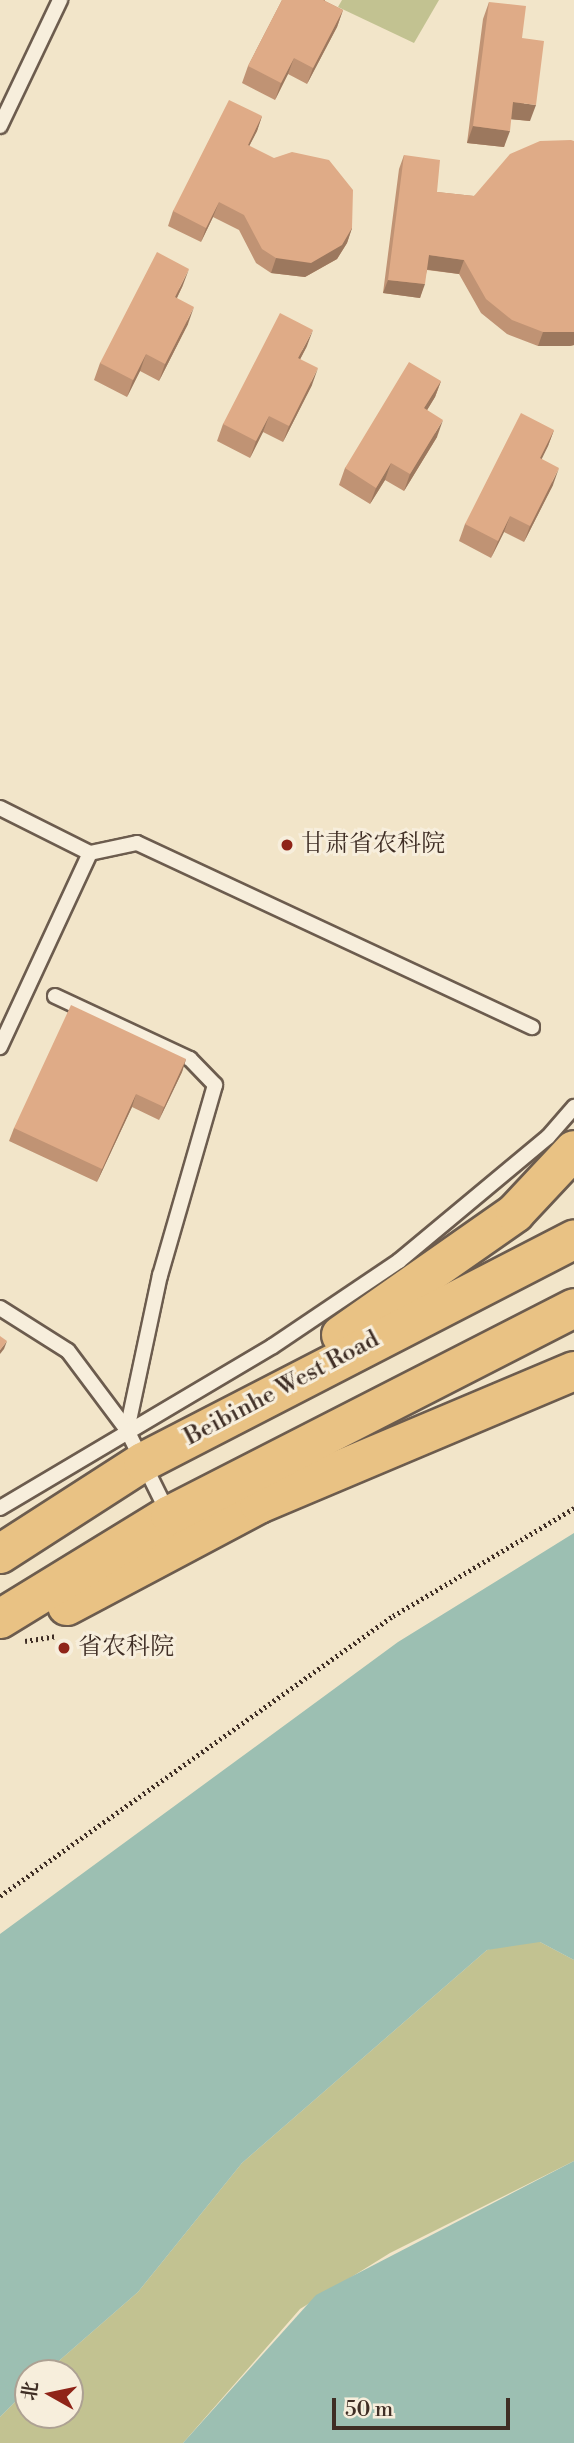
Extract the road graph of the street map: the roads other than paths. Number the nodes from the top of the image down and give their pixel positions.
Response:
1 (60, 0) edge
2 (0, 126) edge
3 (0, 808) edge
4 (90, 853) junction
5 (55, 996) dead end
6 (532, 1027) dead end
7 (0, 1047) edge
8 (574, 1107) edge
9 (574, 1150) edge
10 (574, 1240) edge
11 (0, 1308) edge
12 (574, 1308) edge
13 (574, 1371) edge
14 (216, 1424) junction
15 (135, 1446) junction
16 (0, 1507) edge
17 (170, 1515) junction
18 (0, 1554) edge
19 (4, 1635) edge

1 - 2 lane
3 - 4 lane
4 - 6 lane
4 - 7 lane
5 - 15 lane
8 - 15 lane
9 - 14 main road
10 - 14 main road, Beibinhe West Road
11 - 15 lane
12 - 17 main road
13 - 19 main road
14 - 15 main road, Beibinhe West Road
15 - 16 lane
15 - 17 lane
15 - 18 main road, Beibinhe West Road
17 - 19 main road

